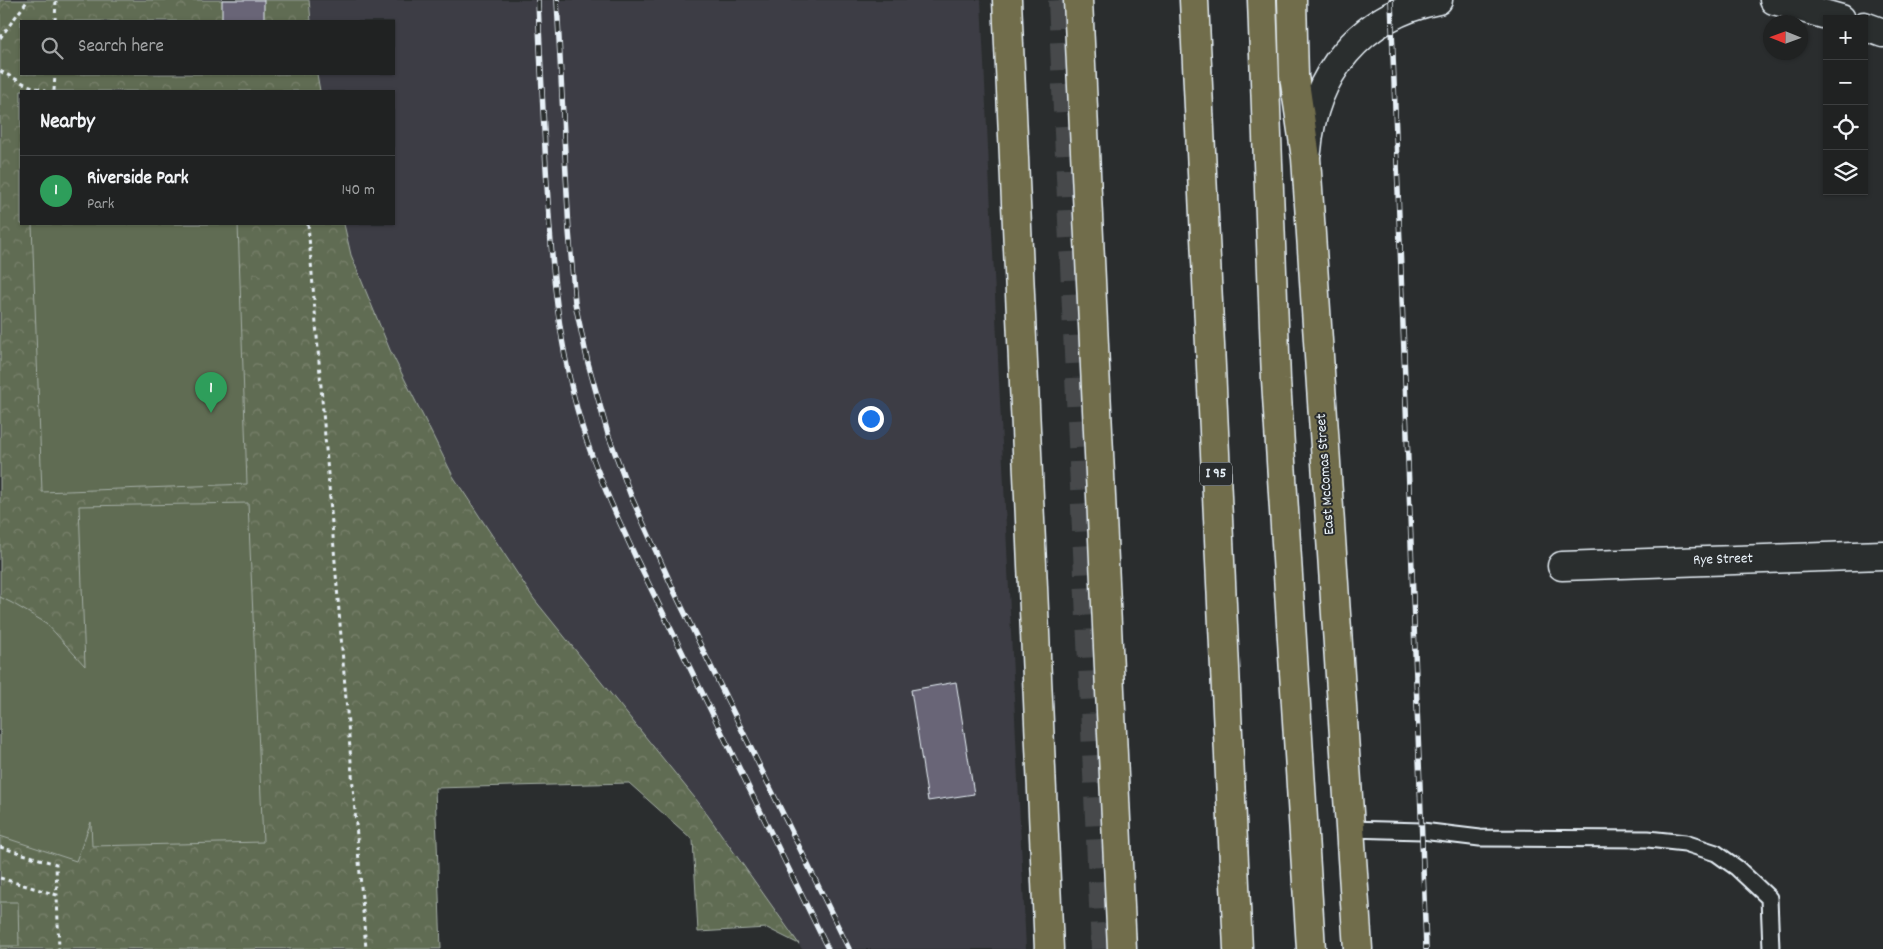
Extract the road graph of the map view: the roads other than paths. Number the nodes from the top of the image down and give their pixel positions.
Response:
1 (1008, 0) edge
2 (1078, 0) edge
3 (1194, 0) edge
4 (1262, 0) edge
5 (1292, 0) edge
6 (1438, 0) edge
7 (1774, 0) edge
8 (1827, 15) edge
9 (1868, 27) edge
10 (1883, 33) edge
11 (1306, 158) junction
12 (1883, 555) edge
13 (1562, 566) dead end
14 (1350, 828) junction
15 (1049, 949) edge
16 (1122, 949) edge
17 (1238, 949) edge
18 (1310, 949) edge
19 (1358, 949) edge
20 (1771, 949) edge

1 - 15 main road
2 - 16 main road
3 - 17 main road, I 95
4 - 18 main road
5 - 11 main road, East McComas Street
6 - 11 street
7 - 8 street
9 - 10 street
11 - 14 main road, East McComas Street
12 - 13 street, Rye Street
14 - 19 main road, East McComas Street
14 - 20 lane

